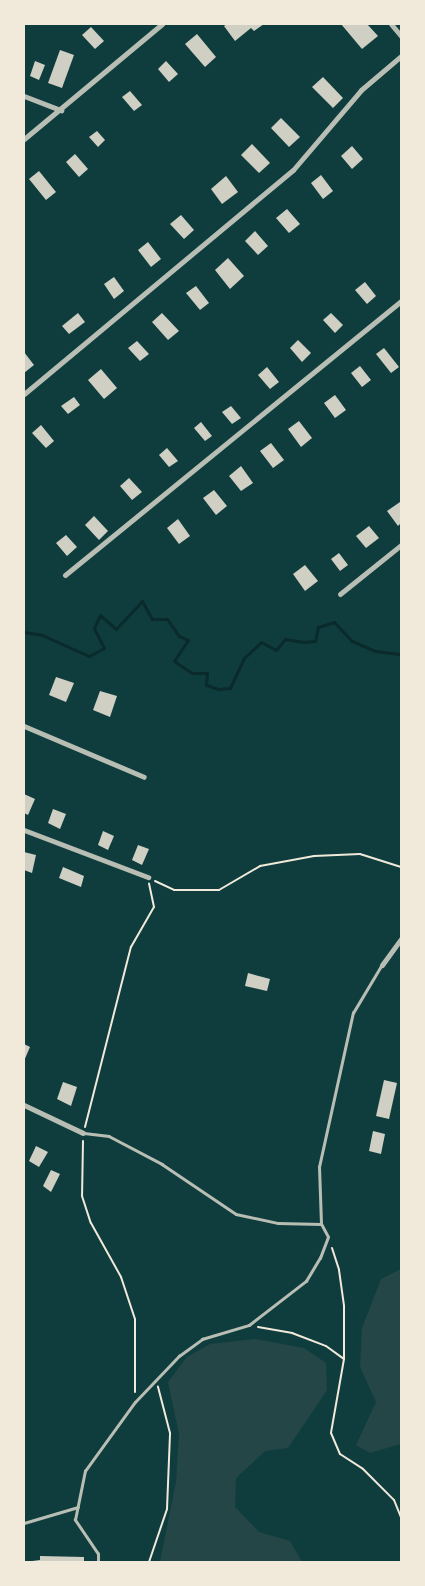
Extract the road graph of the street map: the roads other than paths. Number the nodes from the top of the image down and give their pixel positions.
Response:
1 (162, 24) edge
2 (391, 24) edge
3 (401, 36) edge
4 (401, 56) edge
5 (24, 96) edge
6 (61, 110) junction
7 (24, 138) edge
8 (401, 301) edge
9 (24, 394) edge
10 (401, 545) edge
11 (65, 576) dead end
12 (340, 594) dead end
13 (24, 726) edge
14 (144, 777) dead end
15 (24, 830) edge
16 (148, 877) road end
17 (401, 939) edge
18 (382, 965) joint
19 (24, 1105) edge
20 (83, 1133) joint
21 (321, 1224) junction
22 (78, 1507) junction
23 (24, 1523) edge
24 (98, 1562) edge

1 - 6 street
2 - 3 street
4 - 9 street
5 - 6 street
6 - 7 street
8 - 11 street
10 - 12 street
13 - 14 street
15 - 16 street
17 - 18 street
18 - 21 lane
19 - 20 street
20 - 21 lane
21 - 22 lane
22 - 23 lane
22 - 24 lane

